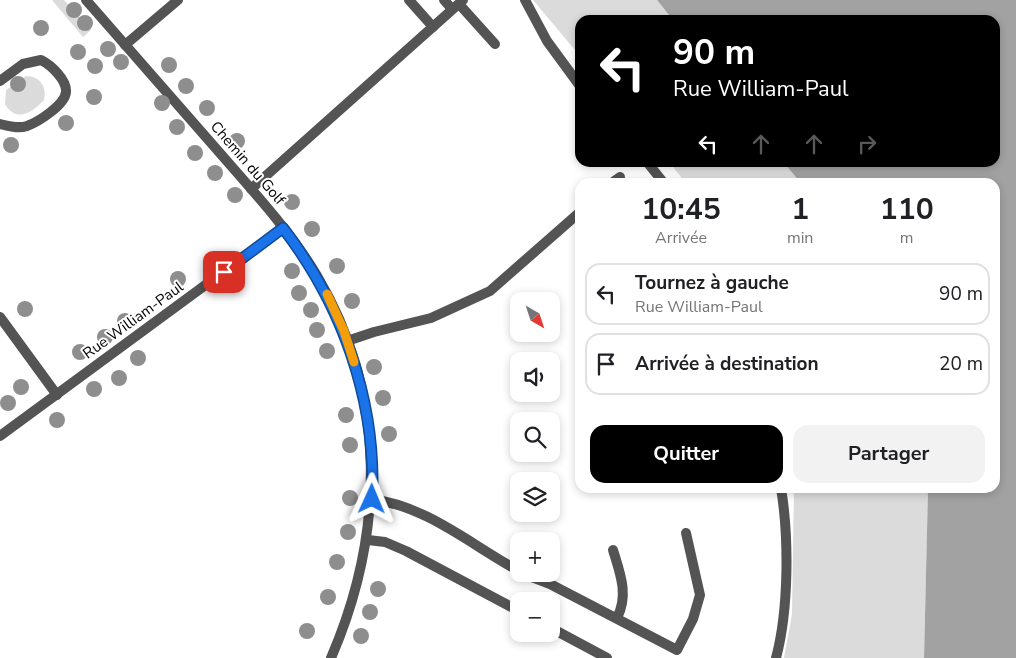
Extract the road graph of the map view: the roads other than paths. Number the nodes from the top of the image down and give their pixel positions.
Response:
1 (86, 0) edge
2 (178, 0) edge
3 (409, 0) edge
4 (444, 0) edge
5 (525, 0) edge
6 (458, 4) edge
7 (433, 27) junction
8 (125, 44) junction
9 (494, 44) dead end
10 (575, 79) edge
11 (0, 81) edge
12 (0, 124) edge
13 (651, 167) edge
14 (661, 178) edge
15 (251, 189) junction
16 (575, 216) edge
17 (283, 228) junction
18 (0, 317) edge
19 (347, 341) junction
20 (57, 395) junction
21 (0, 436) edge
22 (782, 493) edge
23 (372, 499) junction
24 (686, 533) dead end
25 (368, 540) junction
26 (614, 550) dead end
27 (510, 566) edge
28 (545, 582) edge
29 (510, 606) edge
30 (617, 618) junction
31 (560, 633) edge
32 (331, 658) edge
33 (607, 658) edge
34 (776, 658) edge

1 - 8 street, Chemin du Golf
2 - 8 street
3 - 7 street
4 - 6 street
5 - 10 street
6 - 7 street
6 - 9 street
7 - 15 street
8 - 15 street, Chemin du Golf
11 - 12 street
13 - 14 street
15 - 17 street, Chemin du Golf
16 - 19 street
17 - 19 street, Chemin du Golf
17 - 20 street, Rue William-Paul
18 - 20 street
19 - 23 street, Chemin du Golf
20 - 21 street, Rue William-Paul
22 - 34 street
23 - 25 street, Chemin du Golf
23 - 27 street
24 - 30 street
25 - 29 street
25 - 32 street, Chemin du Golf
26 - 30 street
28 - 30 street
31 - 33 street

